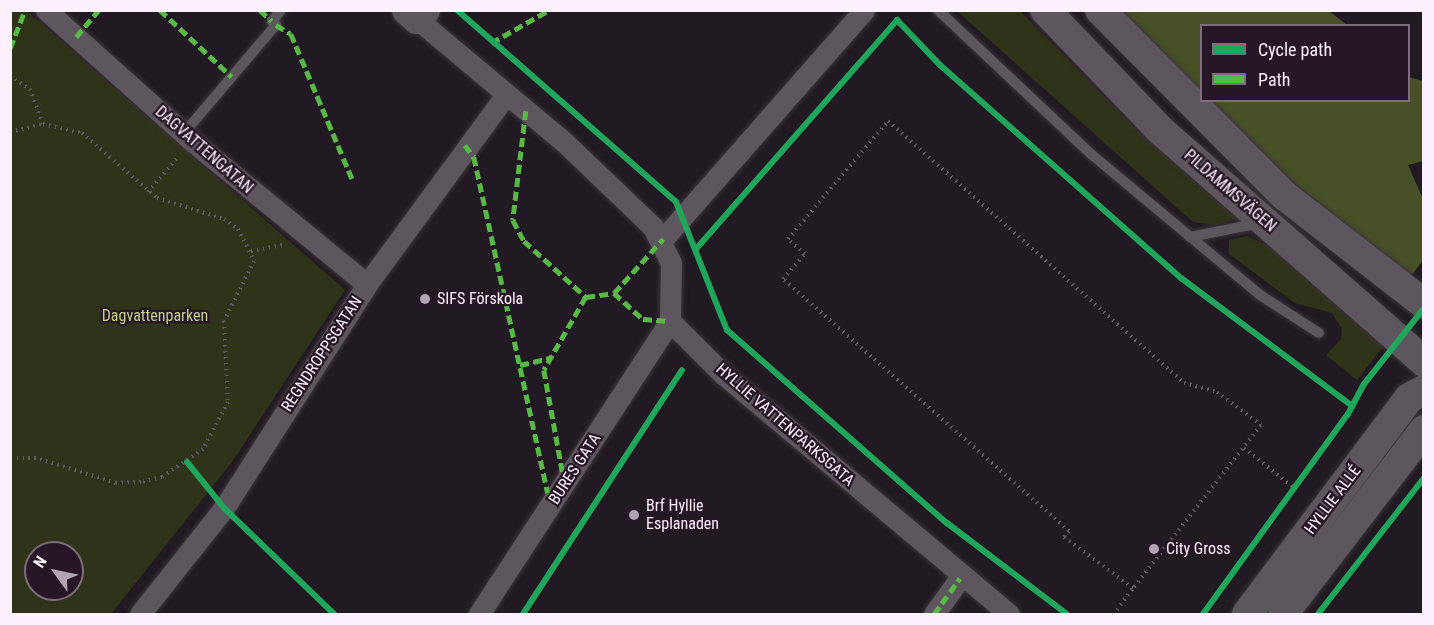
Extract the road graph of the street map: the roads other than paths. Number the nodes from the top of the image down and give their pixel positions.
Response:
1 (46, 10) edge
2 (281, 10) edge
3 (864, 10) edge
4 (938, 10) edge
5 (1045, 10) edge
6 (1100, 10) edge
7 (416, 13) edge
8 (506, 95) junction
9 (188, 137) junction
10 (1264, 222) junction
11 (1190, 237) junction
12 (663, 239) junction
13 (367, 284) junction
14 (1424, 304) edge
15 (670, 321) junction
16 (1319, 333) dead end
17 (1424, 362) edge
18 (1424, 390) edge
19 (1424, 430) edge
20 (960, 578) junction
21 (140, 615) edge
22 (479, 615) edge
23 (934, 615) edge
24 (1009, 615) edge
25 (1247, 615) edge
26 (1283, 615) edge

1 - 9 street, DAGVATTENGATAN
2 - 9 lane
3 - 12 street
4 - 11 lane
5 - 10 main road, PILDAMMSVÄGEN
6 - 14 main road, PILDAMMSVÄGEN
7 - 8 street
8 - 12 street
8 - 13 street, REGNDROPPSGATAN
9 - 13 street, DAGVATTENGATAN
10 - 11 lane
10 - 17 main road, PILDAMMSVÄGEN
11 - 16 lane
12 - 15 street
13 - 21 street, REGNDROPPSGATAN
15 - 20 street, HYLLIE VATTENPARKSGATA
15 - 22 street, BURES GATA
18 - 25 main road, HYLLIE ALLÉ
19 - 26 main road, HYLLIE ALLÉ
20 - 23 street
20 - 24 street, HYLLIE VATTENPARKSGATA

